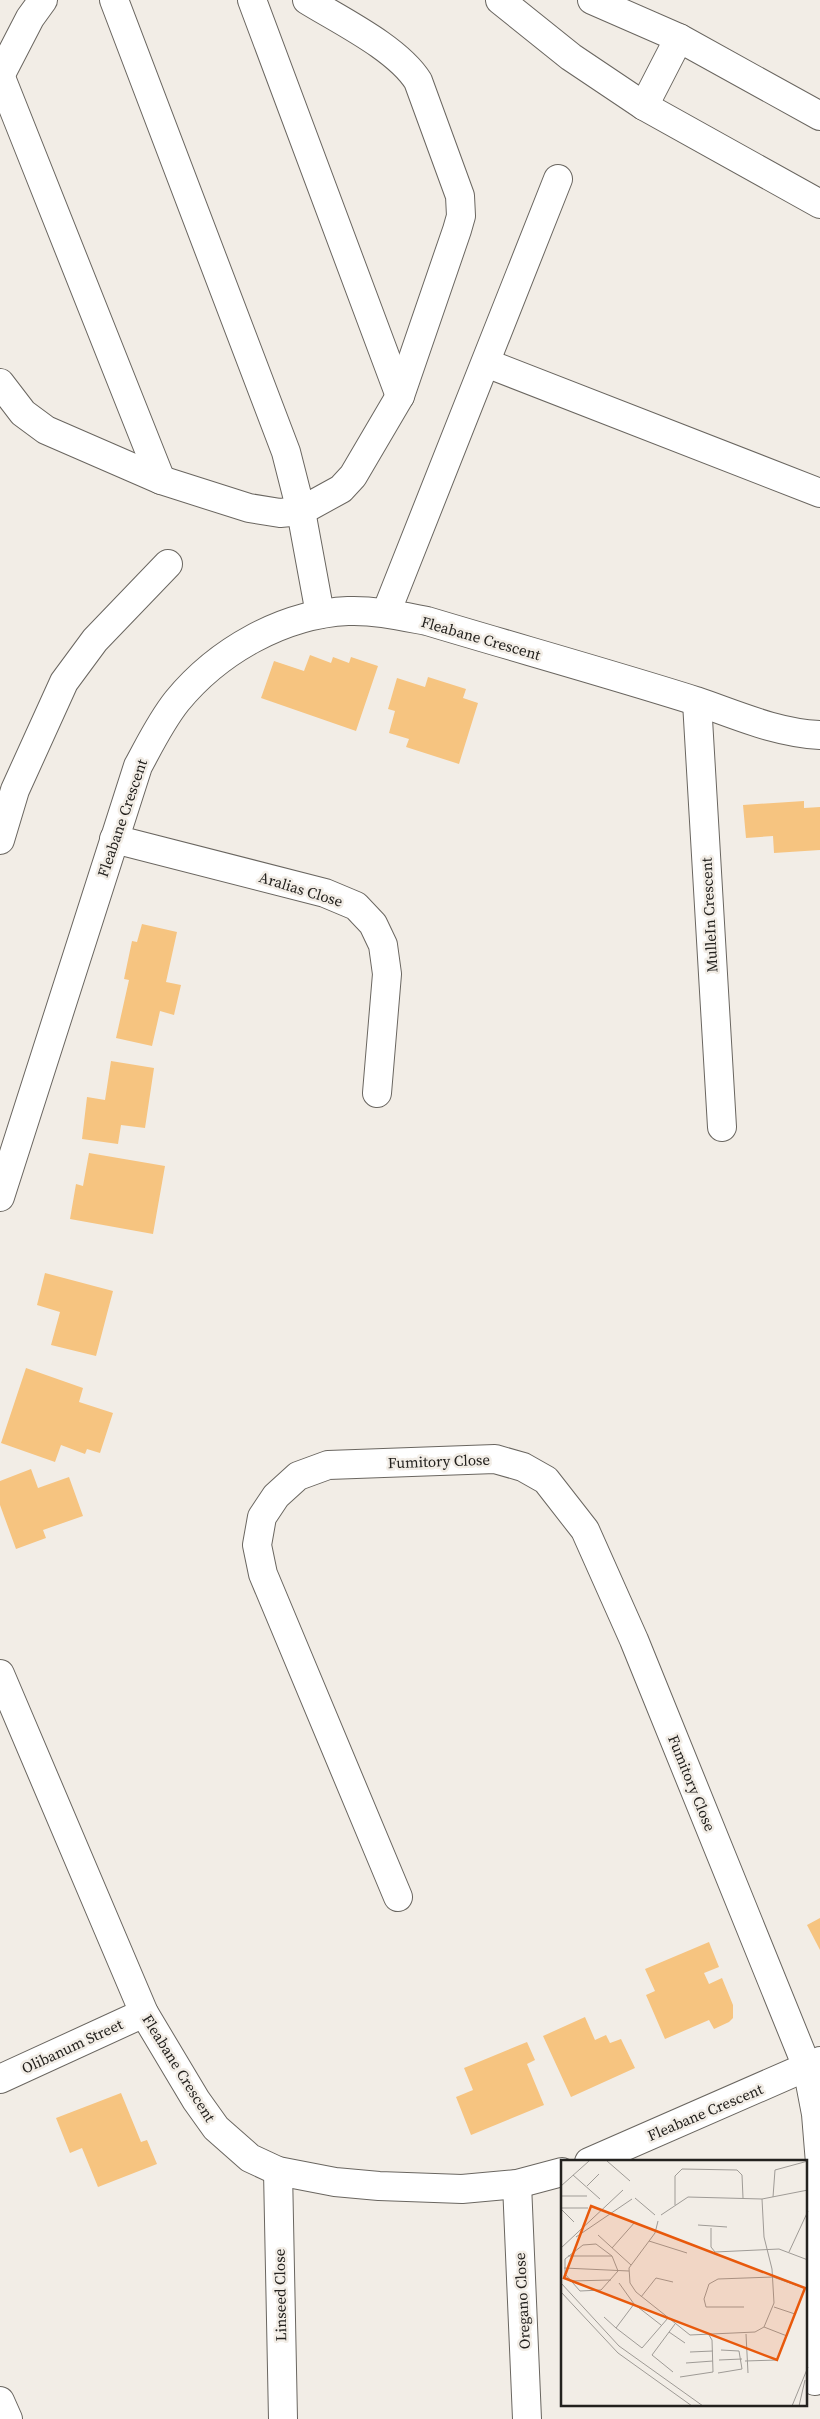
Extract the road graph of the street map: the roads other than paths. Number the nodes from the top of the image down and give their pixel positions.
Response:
1 (43, 0) edge
2 (114, 0) edge
3 (252, 0) edge
4 (307, 0) edge
5 (500, 0) edge
6 (592, 0) edge
7 (679, 38) junction
8 (0, 75) edge
9 (644, 106) junction
10 (820, 116) edge
11 (558, 179) dead end
12 (820, 204) edge
13 (486, 363) junction
14 (0, 383) edge
15 (400, 396) junction
16 (161, 480) junction
17 (820, 493) edge
18 (301, 511) junction
19 (168, 564) dead end
20 (386, 613) junction
21 (320, 614) junction
22 (697, 702) junction
23 (820, 735) edge
24 (7, 788) edge
25 (114, 839) junction
26 (0, 840) edge
27 (377, 1092) dead end
28 (722, 1127) dead end
29 (2, 1185) edge
30 (0, 1674) edge
31 (398, 1897) dead end
32 (144, 2013) junction
33 (814, 2064) edge
34 (0, 2078) edge
35 (594, 2160) edge
36 (278, 2171) junction
37 (561, 2172) edge
38 (517, 2184) junction
39 (815, 2381) dead end
40 (0, 2401) edge
41 (8, 2419) edge
42 (283, 2419) edge
43 (527, 2419) edge

1 - 8 street
2 - 18 street
3 - 15 street
4 - 15 street
5 - 9 street
6 - 7 street
7 - 9 street
7 - 10 street
8 - 16 street
9 - 12 street
11 - 13 street
13 - 17 street
13 - 20 street
14 - 16 street
15 - 18 street
16 - 18 street
18 - 21 street
19 - 24 street
20 - 21 street, Fleabane Crescent
20 - 22 street, Fleabane Crescent
21 - 25 street, Fleabane Crescent
22 - 23 street, Fleabane Crescent
22 - 28 street, MulleIn Crescent
24 - 26 street
25 - 27 street, Aralias Close
25 - 29 street, Fleabane Crescent
30 - 32 street, Fleabane Crescent
31 - 33 street, Fumitory Close
32 - 34 street, Olibanum Street
32 - 36 street, Fleabane Crescent
33 - 35 street, Fleabane Crescent
33 - 39 street, Fumitory Close
36 - 38 street, Fleabane Crescent
36 - 42 street, Linseed Close
37 - 38 street, Fleabane Crescent
38 - 43 street, Oregano Close
40 - 41 street

